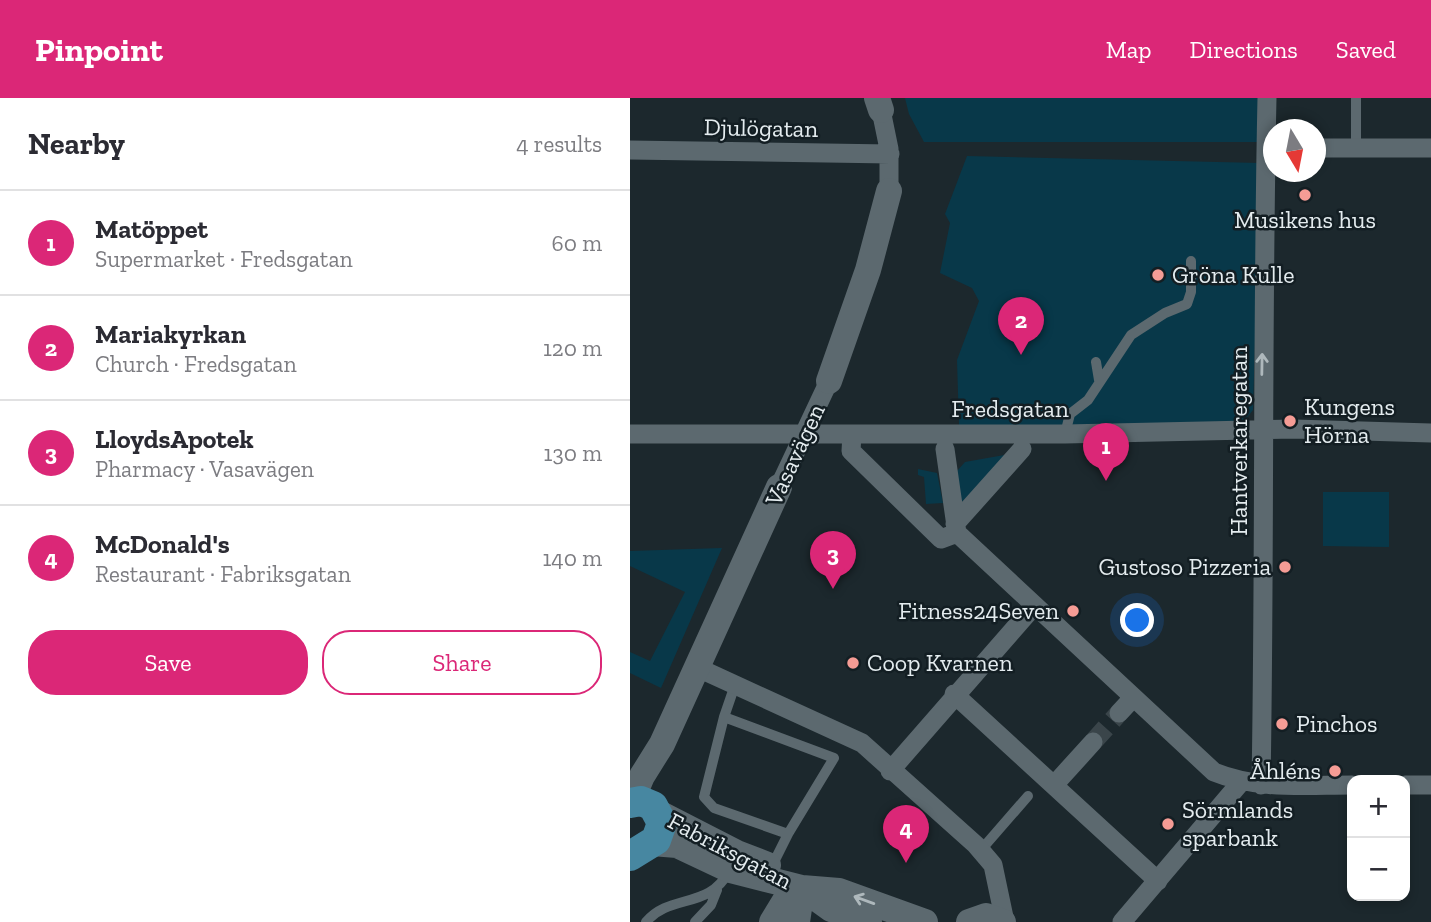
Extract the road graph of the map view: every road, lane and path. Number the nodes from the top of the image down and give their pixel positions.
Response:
1 (1267, 98) edge
2 (1356, 98) edge
3 (879, 104) edge
4 (1268, 119) edge
5 (1326, 148) edge
6 (1356, 148) junction
7 (1431, 148) edge
8 (630, 150) edge
9 (890, 154) junction
10 (1268, 182) edge
11 (889, 191) joint
12 (1191, 261) dead end
13 (1096, 362) dead end
14 (1099, 380) junction
15 (829, 382) joint
16 (1261, 432) junction
17 (804, 433) junction
18 (1431, 433) edge
19 (630, 434) edge
20 (852, 434) junction
21 (1065, 434) junction
22 (945, 449) dead end
23 (1022, 450) dead end
24 (779, 487) joint
25 (956, 529) junction
26 (1034, 606) junction
27 (696, 667) junction
28 (735, 685) junction
29 (954, 694) junction
30 (724, 717) junction
31 (1093, 742) tunnel mouth
32 (890, 771) junction
33 (1241, 782) junction
34 (1055, 784) junction
35 (1261, 785) junction
36 (1347, 785) edge
37 (1410, 785) edge
38 (1431, 785) edge
39 (1028, 796) dead end
40 (643, 806) edge
41 (788, 834) junction
42 (639, 848) edge
43 (981, 850) junction
44 (772, 866) junction
45 (723, 880) junction
46 (1158, 881) junction
47 (802, 888) junction
48 (990, 921) edge
49 (646, 922) edge
50 (695, 922) edge
51 (772, 922) edge
52 (797, 922) edge
53 (869, 922) edge
54 (925, 922) edge
55 (1122, 922) edge

1 - 4 street, Hantverkaregatan
2 - 6 lane
3 - 9 street, Vasavägen
5 - 6 street
6 - 7 street
8 - 9 street, Djulögatan
9 - 11 street, Vasavägen
16 -> 10 street, Hantverkaregatan
11 - 15 street, Vasavägen
12 - 14 lane
13 - 14 lane
14 - 21 lane
15 - 17 street, Vasavägen
16 - 18 street, Fredsgatan
16 - 21 street, Fredsgatan
16 - 35 street, Hantverkaregatan
17 - 19 street, Fredsgatan
17 - 20 street, Fredsgatan
17 - 24 street, Vasavägen
20 - 21 street, Fredsgatan
20 - 25 street
22 - 25 street
23 - 25 street
24 - 27 street, Vasavägen
25 - 26 street
26 - 29 street
26 - 33 street
27 - 28 street
27 - 40 street, Vasavägen
28 - 30 lane
28 - 32 street
29 - 32 street
29 - 34 street
30 - 41 lane
30 - 41 lane
31 - 34 street
32 - 43 street
33 - 35 street
33 - 46 street
34 - 46 street
35 - 36 street
37 - 38 street
39 - 43 lane
40 - 42 main road, Vasavägen
40 - 44 street, Fabriksgatan
41 - 44 lane
42 - 45 street, Fabriksgatan
43 - 48 street
44 - 47 street, Fabriksgatan
45 - 47 street, Fabriksgatan
45 - 49 lane
45 - 50 lane
46 - 55 street
47 - 51 street
47 - 52 street
47 - 53 street, Fabriksgatan
54 -> 47 street, Fabriksgatan

